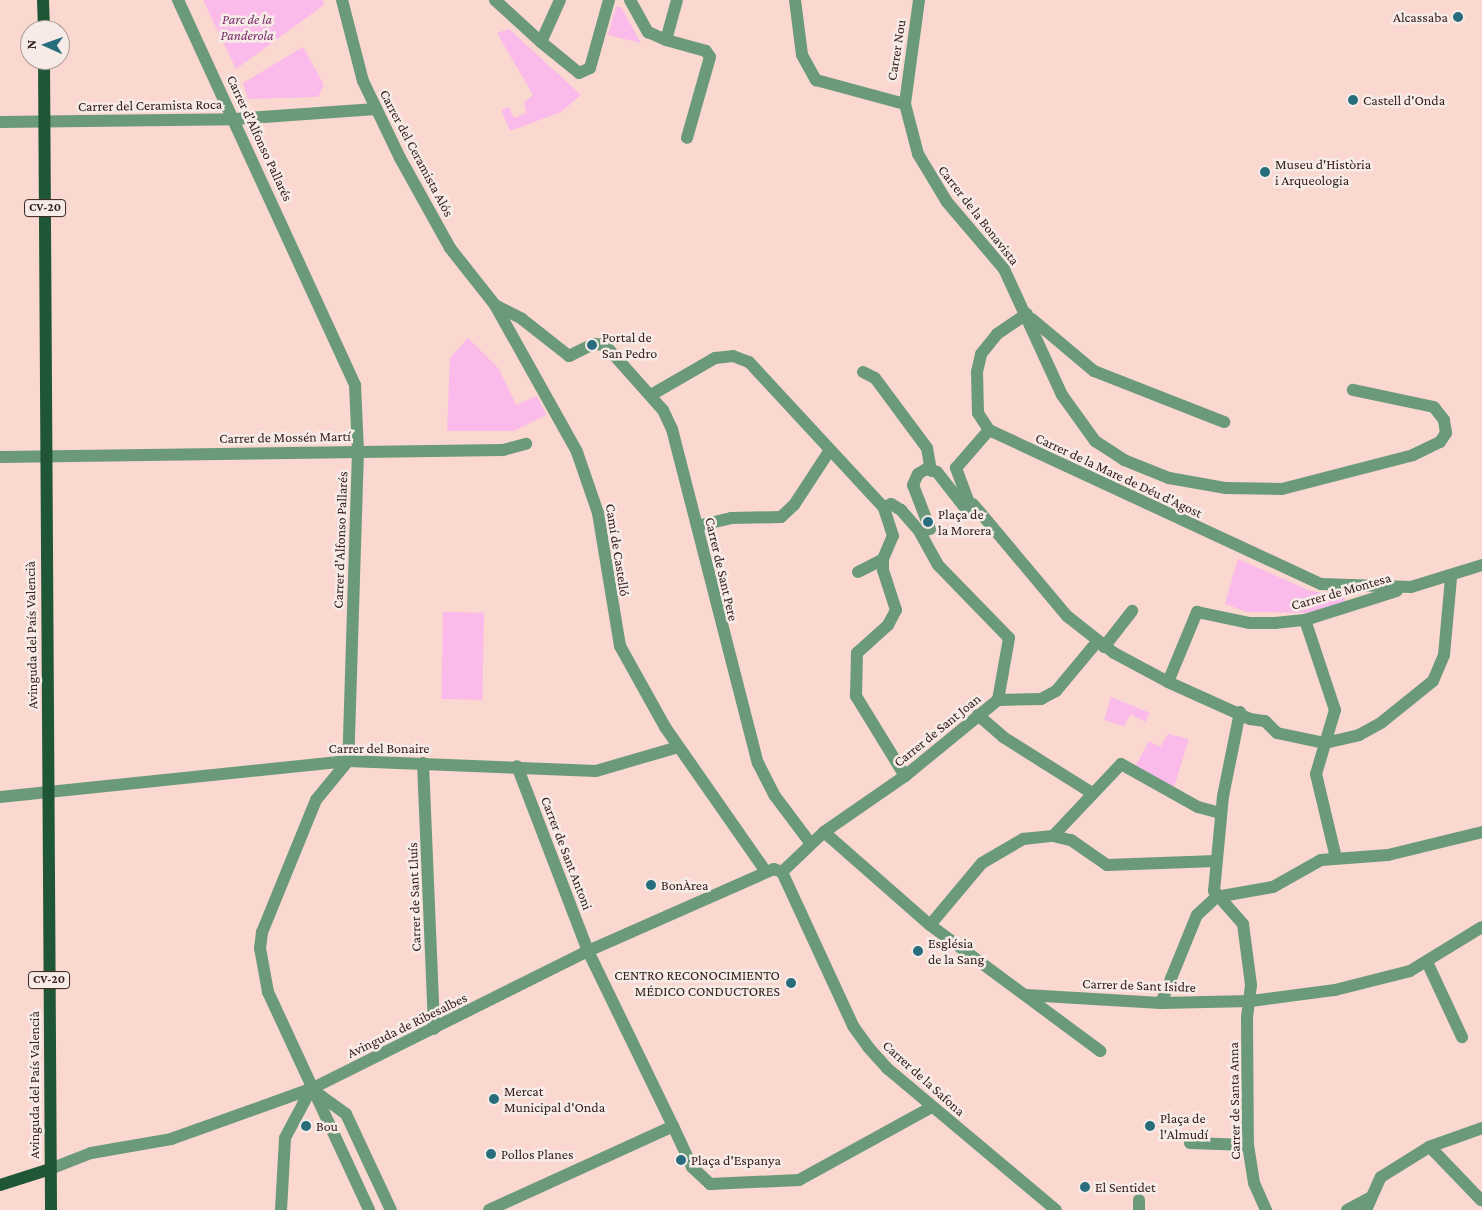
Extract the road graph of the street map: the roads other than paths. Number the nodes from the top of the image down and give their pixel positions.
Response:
1 (43, 0) edge
2 (178, 0) edge
3 (342, 0) edge
4 (495, 0) edge
5 (560, 0) edge
6 (609, 0) edge
7 (630, 0) edge
8 (677, 0) edge
9 (795, 0) edge
10 (920, 0) edge
11 (44, 20) edge
12 (666, 40) junction
13 (541, 42) junction
14 (44, 70) edge
15 (904, 104) junction
16 (376, 109) junction
17 (235, 119) junction
18 (0, 122) edge
19 (44, 122) junction
20 (687, 138) dead end
21 (495, 305) junction
22 (1027, 314) junction
23 (863, 372) dead end
24 (1353, 390) dead end
25 (651, 395) junction
26 (1224, 422) dead end
27 (989, 430) junction
28 (526, 444) dead end
29 (830, 450) junction
30 (358, 451) junction
31 (0, 457) edge
32 (45, 457) junction
33 (931, 471) junction
34 (973, 504) junction
35 (884, 508) junction
36 (697, 526) junction
37 (920, 532) junction
38 (1236, 547) joint
39 (883, 558) junction
40 (1482, 565) edge
41 (858, 572) dead end
42 (1451, 578) junction
43 (1411, 587) junction
44 (1132, 611) dead end
45 (1305, 620) junction
46 (1101, 644) junction
47 (1168, 682) junction
48 (998, 700) junction
49 (1240, 712) junction
50 (978, 715) junction
51 (1326, 743) junction
52 (678, 747) junction
53 (348, 761) junction
54 (423, 763) junction
55 (517, 766) junction
56 (904, 776) junction
57 (48, 791) junction
58 (1092, 793) junction
59 (0, 798) edge
60 (1221, 813) junction
61 (824, 832) junction
62 (1482, 832) edge
63 (1052, 836) junction
64 (811, 844) junction
65 (1336, 858) junction
66 (1216, 861) junction
67 (764, 869) junction
68 (782, 872) junction
69 (1216, 897) junction
70 (930, 925) junction
71 (1482, 927) edge
72 (588, 951) junction
73 (1427, 962) junction
74 (1026, 995) junction
75 (1251, 1001) junction
76 (1161, 1003) junction
77 (434, 1029) junction
78 (1462, 1037) dead end
79 (1100, 1051) dead end
80 (311, 1089) junction
81 (932, 1108) junction
82 (673, 1126) junction
83 (1482, 1128) edge
84 (1190, 1143) dead end
85 (1248, 1145) junction
86 (1430, 1147) junction
87 (50, 1169) junction
88 (0, 1185) edge
89 (1481, 1200) edge
90 (1263, 1204) edge
91 (1368, 1204) edge
92 (51, 1210) edge
93 (281, 1210) edge
94 (369, 1210) edge
95 (391, 1210) edge
96 (489, 1210) edge
97 (1056, 1210) edge
98 (1347, 1210) edge

1 - 11 main road
2 - 17 street, Carrer d'Alfonso Pallarés
3 - 16 street, Carrer del Ceramista Alós
4 - 13 street
5 - 13 street
6 - 13 street
7 - 12 street
8 - 12 street
9 - 15 street
10 - 15 street, Carrer Nou
12 - 20 street
14 - 19 main road, Avinguda del País Valencià / CV-20
15 - 22 street, Carrer de la Bonavista
16 - 17 street, Carrer del Ceramista Roca
16 - 21 street, Carrer del Ceramista Alós
17 - 19 street, Carrer del Ceramista Roca
17 - 30 street, Carrer d'Alfonso Pallarés
18 - 19 street, Carrer del Ceramista Roca
19 - 32 main road, Avinguda del País Valencià / CV-20
21 - 25 street, Carrer de Sant Pere
21 - 52 street, Camí de Castelló
22 - 24 street
22 - 26 street
22 - 27 street
23 - 33 street
25 - 29 street
25 - 36 street, Carrer de Sant Pere
27 - 34 street
27 - 38 street, Carrer de la Mare de Déu d'Agost
28 - 30 street, Carrer de Mossén Martí
29 - 35 street
29 - 36 street
30 - 32 street, Carrer de Mossén Martí
30 - 53 street, Carrer d'Alfonso Pallarés
31 - 32 street, Carrer de Mossén Martí
32 - 57 main road, Avinguda del País Valencià / CV-20
33 - 34 street
33 - 37 street
34 - 46 street
35 - 37 street
35 - 39 street
36 - 64 street, Carrer de Sant Pere
37 - 48 street, Carrer de Sant Joan
38 - 43 street, Carrer de Montesa
39 - 41 street
39 - 56 street
40 - 42 street, Carrer de Montesa
42 - 43 street, Carrer de Montesa
42 - 51 street
43 - 45 street, Carrer de Montesa
44 - 46 street
45 - 47 street, Carrer de Montesa
45 - 51 street
46 - 47 street
46 - 48 street
47 - 49 street
48 - 50 street, Carrer de Sant Joan
49 - 51 street
49 - 60 street
50 - 56 street, Carrer de Sant Joan
50 - 58 street
51 - 65 street
52 - 55 street, Carrer del Bonaire
52 - 67 street, Camí de Castelló
53 - 54 street, Carrer del Bonaire
53 - 57 street, Carrer del Bonaire
53 - 80 street
54 - 55 street, Carrer del Bonaire
54 - 77 street, Carrer de Sant Lluís
55 - 72 street, Carrer de Sant Antoni
56 - 61 street, Carrer de Sant Joan
57 - 59 street, Carrer del Bonaire
57 - 87 main road, Avinguda del País Valencià / CV-20
58 - 60 street
58 - 63 street
60 - 66 street
61 - 64 street, Carrer de Sant Joan
61 - 70 street
62 - 65 street
63 - 66 street
63 - 70 street
64 - 68 street, Carrer de Sant Joan
65 - 69 street
66 - 69 street
67 - 68 street
67 - 72 street, Avinguda de Ribesalbes
68 - 81 street, Carrer de la Safona
69 - 75 street, Carrer de Santa Anna
69 - 76 street
70 - 74 street
71 - 73 street, Carrer de Sant Isidre
72 - 77 street, Avinguda de Ribesalbes
72 - 82 street
73 - 75 street, Carrer de Sant Isidre
73 - 78 street
74 - 76 street, Carrer de Sant Isidre
74 - 79 street
75 - 76 street, Carrer de Sant Isidre
75 - 85 street, Carrer de Santa Anna
77 - 80 street, Avinguda de Ribesalbes
80 - 87 street, Avinguda de Ribesalbes
80 - 93 street
80 - 94 street
80 - 95 street
81 - 82 street
81 - 97 street, Carrer de la Safona
82 - 96 street
83 - 86 street
84 - 85 street
85 - 90 street, Carrer de Santa Anna
86 - 89 street
86 - 91 street
87 - 88 main road
87 - 92 main road, Avinguda del País Valencià
91 - 98 street

